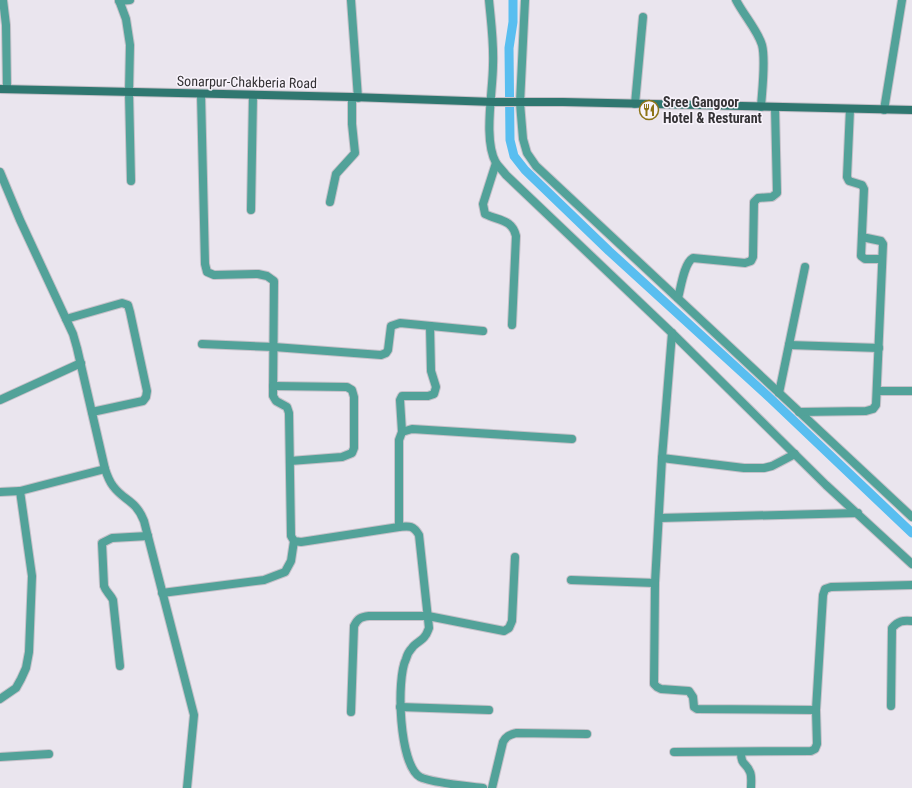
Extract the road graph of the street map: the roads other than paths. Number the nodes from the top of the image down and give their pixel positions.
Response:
1 (3, 0) edge
2 (130, 0) edge
3 (351, 0) edge
4 (489, 0) edge
5 (526, 0) edge
6 (736, 0) edge
7 (902, 0) edge
8 (119, 1) edge
9 (643, 17) dead end
10 (4, 89) edge
11 (129, 92) junction
12 (201, 94) junction
13 (253, 95) junction
14 (355, 97) junction
15 (492, 102) junction
16 (519, 103) junction
17 (635, 104) junction
18 (761, 107) junction
19 (775, 107) junction
20 (850, 109) junction
21 (884, 110) junction
22 (912, 110) edge
23 (496, 163) junction
24 (0, 172) edge
25 (131, 181) dead end
26 (330, 202) dead end
27 (251, 210) dead end
28 (862, 237) junction
29 (882, 259) junction
30 (805, 267) dead end
31 (678, 298) junction
32 (66, 319) junction
33 (512, 325) dead end
34 (430, 326) junction
35 (483, 331) dead end
36 (672, 334) junction
37 (202, 344) dead end
38 (789, 345) junction
39 (274, 347) junction
40 (879, 348) junction
41 (81, 363) junction
42 (273, 386) junction
43 (912, 390) edge
44 (877, 391) junction
45 (779, 393) junction
46 (0, 400) edge
47 (92, 412) junction
48 (799, 412) junction
49 (402, 432) junction
50 (572, 439) dead end
51 (795, 454) junction
52 (662, 458) junction
53 (290, 461) junction
54 (104, 469) junction
55 (20, 491) junction
56 (0, 492) edge
57 (858, 513) junction
58 (659, 518) junction
59 (912, 518) edge
60 (399, 527) junction
61 (148, 536) junction
62 (294, 541) junction
63 (515, 557) dead end
64 (912, 564) edge
65 (571, 580) dead end
66 (655, 583) junction
67 (912, 585) edge
68 (162, 593) junction
69 (428, 616) junction
70 (912, 621) edge
71 (120, 666) dead end
72 (0, 699) edge
73 (891, 706) dead end
74 (400, 707) junction
75 (489, 710) dead end
76 (816, 710) junction
77 (351, 712) dead end
78 (587, 734) dead end
79 (674, 752) dead end
80 (741, 752) junction
81 (49, 754) dead end
82 (0, 757) edge
83 (472, 787) edge
84 (187, 788) edge
85 (483, 788) edge
86 (492, 788) edge
87 (751, 788) edge

1 - 10 street
2 - 8 street
3 - 14 street
4 - 15 street
5 - 16 street
6 - 18 street
7 - 21 street
8 - 11 street
9 - 17 street
10 - 11 main road, Sonarpur-Chakberia Road
11 - 12 main road, Sonarpur-Chakberia Road
11 - 25 street
12 - 13 main road, Sonarpur-Chakberia Road
12 - 39 street
13 - 14 main road, Sonarpur-Chakberia Road
13 - 27 street
14 - 15 main road, Sonarpur-Chakberia Road
14 - 26 street
15 - 16 main road, Sonarpur-Chakberia Road
15 - 23 street
16 - 17 main road
16 - 31 street
17 - 18 main road
18 - 19 main road
19 - 20 main road
19 - 31 street
20 - 21 main road
20 - 28 street
21 - 22 main road
23 - 33 street
23 - 36 street
24 - 32 street
28 - 29 street
28 - 29 street
29 - 40 street
30 - 38 street
31 - 45 street
32 - 41 street
32 - 47 street
34 - 35 street
34 - 39 street
34 - 49 street
36 - 51 street
36 - 52 street
37 - 39 street
38 - 40 street
38 - 45 street
39 - 42 street
40 - 44 street
41 - 46 street
41 - 47 street
42 - 53 street
42 - 53 street
43 - 44 street
44 - 48 street
45 - 48 street
47 - 54 street
48 - 59 street
49 - 50 street
49 - 60 street
51 - 52 street
51 - 57 street
52 - 58 street
53 - 62 street
54 - 55 street
54 - 61 street
55 - 56 street
55 - 72 street
57 - 58 street
57 - 64 street
58 - 66 street
60 - 62 street
60 - 69 street
61 - 68 street
61 - 71 street
62 - 68 street
63 - 69 street
65 - 66 street
66 - 76 street
67 - 76 street
68 - 84 street
69 - 74 street
69 - 77 street
70 - 73 street
74 - 75 street
74 - 83 street
76 - 80 street
78 - 86 street
79 - 80 street
80 - 87 street
81 - 82 street
83 - 85 street

